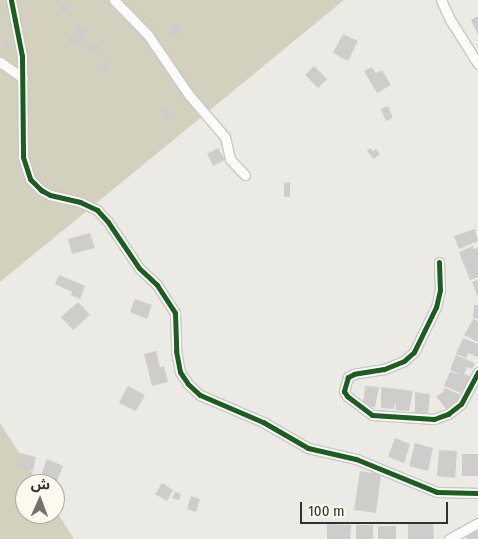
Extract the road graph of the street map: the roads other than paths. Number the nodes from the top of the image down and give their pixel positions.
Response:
1 (11, 0) edge
2 (114, 0) edge
3 (441, 0) edge
4 (0, 62) edge
5 (478, 64) edge
6 (23, 78) junction
7 (245, 175) dead end
8 (439, 262) dead end
9 (478, 372) edge
10 (478, 493) edge
11 (478, 523) edge
12 (448, 539) edge

1 - 6 street
2 - 7 street
3 - 5 street
4 - 6 street
6 - 10 street
8 - 9 street
11 - 12 street

